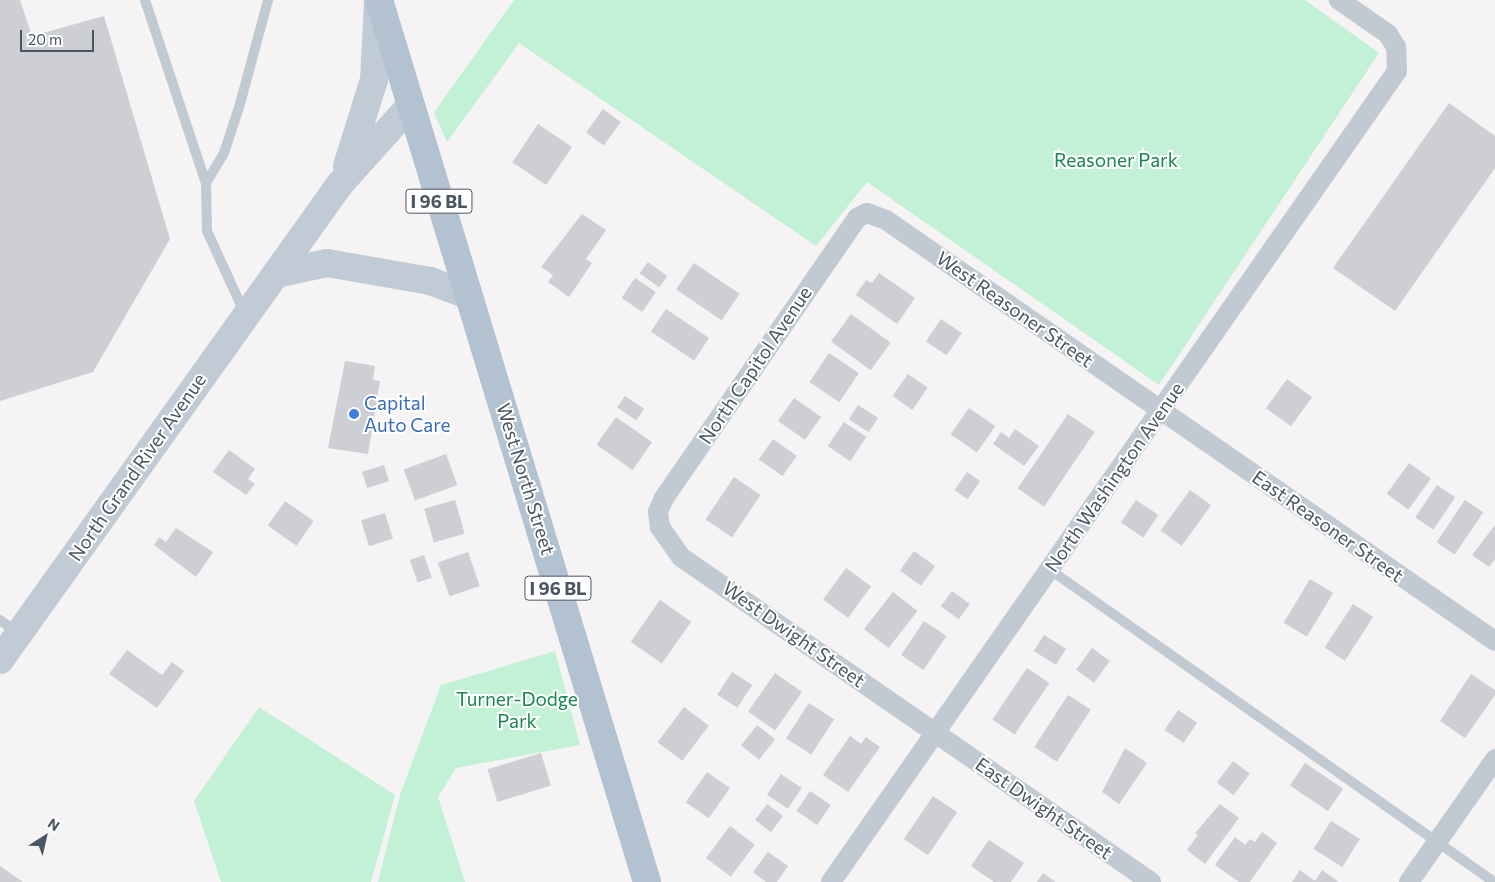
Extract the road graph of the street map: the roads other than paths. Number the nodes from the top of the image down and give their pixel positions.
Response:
1 (146, 0) edge
2 (268, 0) edge
3 (378, 0) edge
4 (1339, 0) edge
5 (409, 107) junction
6 (206, 183) junction
7 (340, 184) junction
8 (867, 213) joint
9 (276, 274) junction
10 (468, 294) junction
11 (246, 315) junction
12 (1161, 410) junction
13 (660, 527) joint
14 (1049, 569) junction
15 (9, 627) edge
16 (1495, 641) edge
17 (0, 660) edge
18 (937, 733) junction
19 (1495, 759) edge
20 (1436, 842) junction
21 (647, 882) edge
22 (831, 882) edge
23 (1151, 882) edge
24 (1409, 882) edge
25 (1494, 882) edge

1 - 6 lane
2 - 6 lane
3 - 5 main road, I 96 BL
3 - 7 street
4 - 12 street, North Washington Avenue
5 - 7 street, North Grand River Avenue
5 - 10 main road, West North Street / I 96 BL
6 - 11 lane
7 - 9 street, North Grand River Avenue
8 - 12 street, West Reasoner Street
8 - 13 street, North Capitol Avenue
9 - 10 street
9 - 11 street, North Grand River Avenue
10 - 21 main road, West North Street / I 96 BL
11 - 15 street, North Grand River Avenue
12 - 14 street, North Washington Avenue
12 - 16 street, East Reasoner Street
13 - 18 street, West Dwight Street
14 - 18 street, North Washington Avenue
14 - 20 lane
15 - 17 street, North Grand River Avenue
18 - 22 street, North Washington Avenue
18 - 23 street, East Dwight Street
19 - 20 street
20 - 24 street
20 - 25 lane

